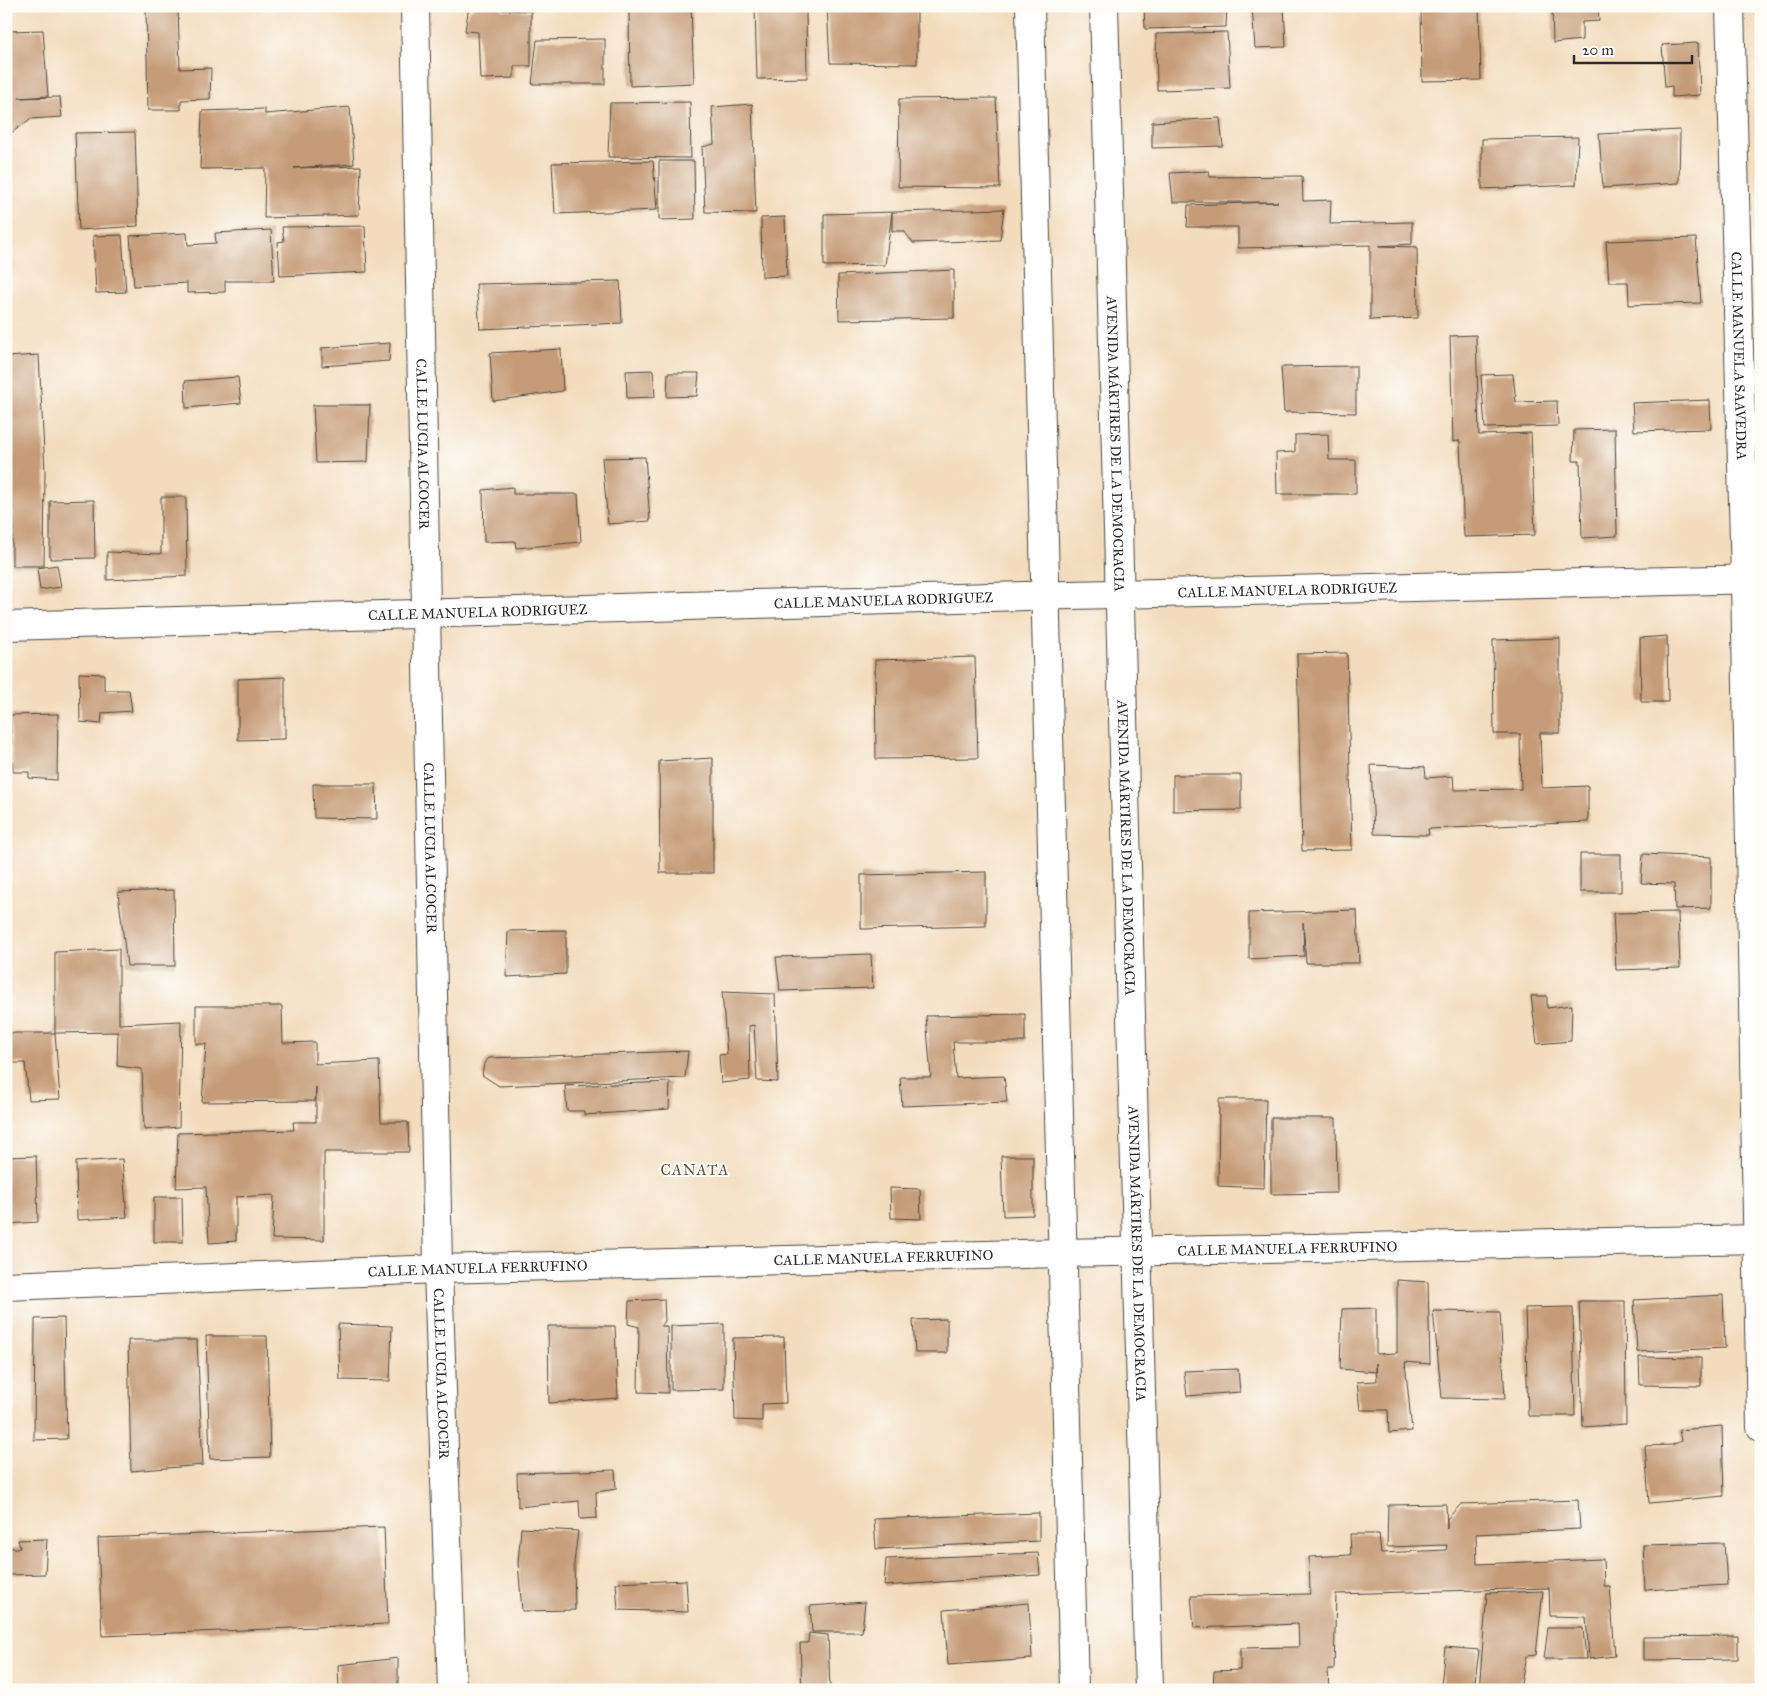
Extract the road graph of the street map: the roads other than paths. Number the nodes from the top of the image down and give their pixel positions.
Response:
1 (415, 6) edge
2 (1030, 6) edge
3 (1104, 6) edge
4 (1730, 6) edge
5 (1753, 579) edge
6 (1119, 595) junction
7 (1046, 596) junction
8 (428, 614) junction
9 (6, 626) edge
10 (1759, 1239) edge
11 (1137, 1251) junction
12 (1061, 1253) junction
13 (438, 1269) junction
14 (6, 1286) edge
15 (1761, 1427) edge
16 (452, 1690) edge
17 (1074, 1690) edge
18 (1149, 1690) edge

1 - 8 street, CALLE LUCIA ALCOCER
2 - 7 street
3 - 6 street, AVENIDA MÁRTIRES DE LA DEMOCRACIA
4 - 5 street, CALLE MANUELA SAAVEDRA
5 - 6 street, CALLE MANUELA RODRIGUEZ
5 - 10 street, CALLE MANUELA SAAVEDRA
6 - 7 street, CALLE MANUELA RODRIGUEZ
6 - 11 street, AVENIDA MÁRTIRES DE LA DEMOCRACIA
7 - 8 street, CALLE MANUELA RODRIGUEZ
7 - 12 street
8 - 9 street, CALLE MANUELA RODRIGUEZ
8 - 13 street, CALLE LUCIA ALCOCER
10 - 11 street, CALLE MANUELA FERRUFINO
10 - 15 street, CALLE MANUELA SAAVEDRA
11 - 12 street, CALLE MANUELA FERRUFINO
11 - 18 street, AVENIDA MÁRTIRES DE LA DEMOCRACIA
12 - 13 street, CALLE MANUELA FERRUFINO
12 - 17 street
13 - 14 street, CALLE MANUELA FERRUFINO
13 - 16 street, CALLE LUCIA ALCOCER

